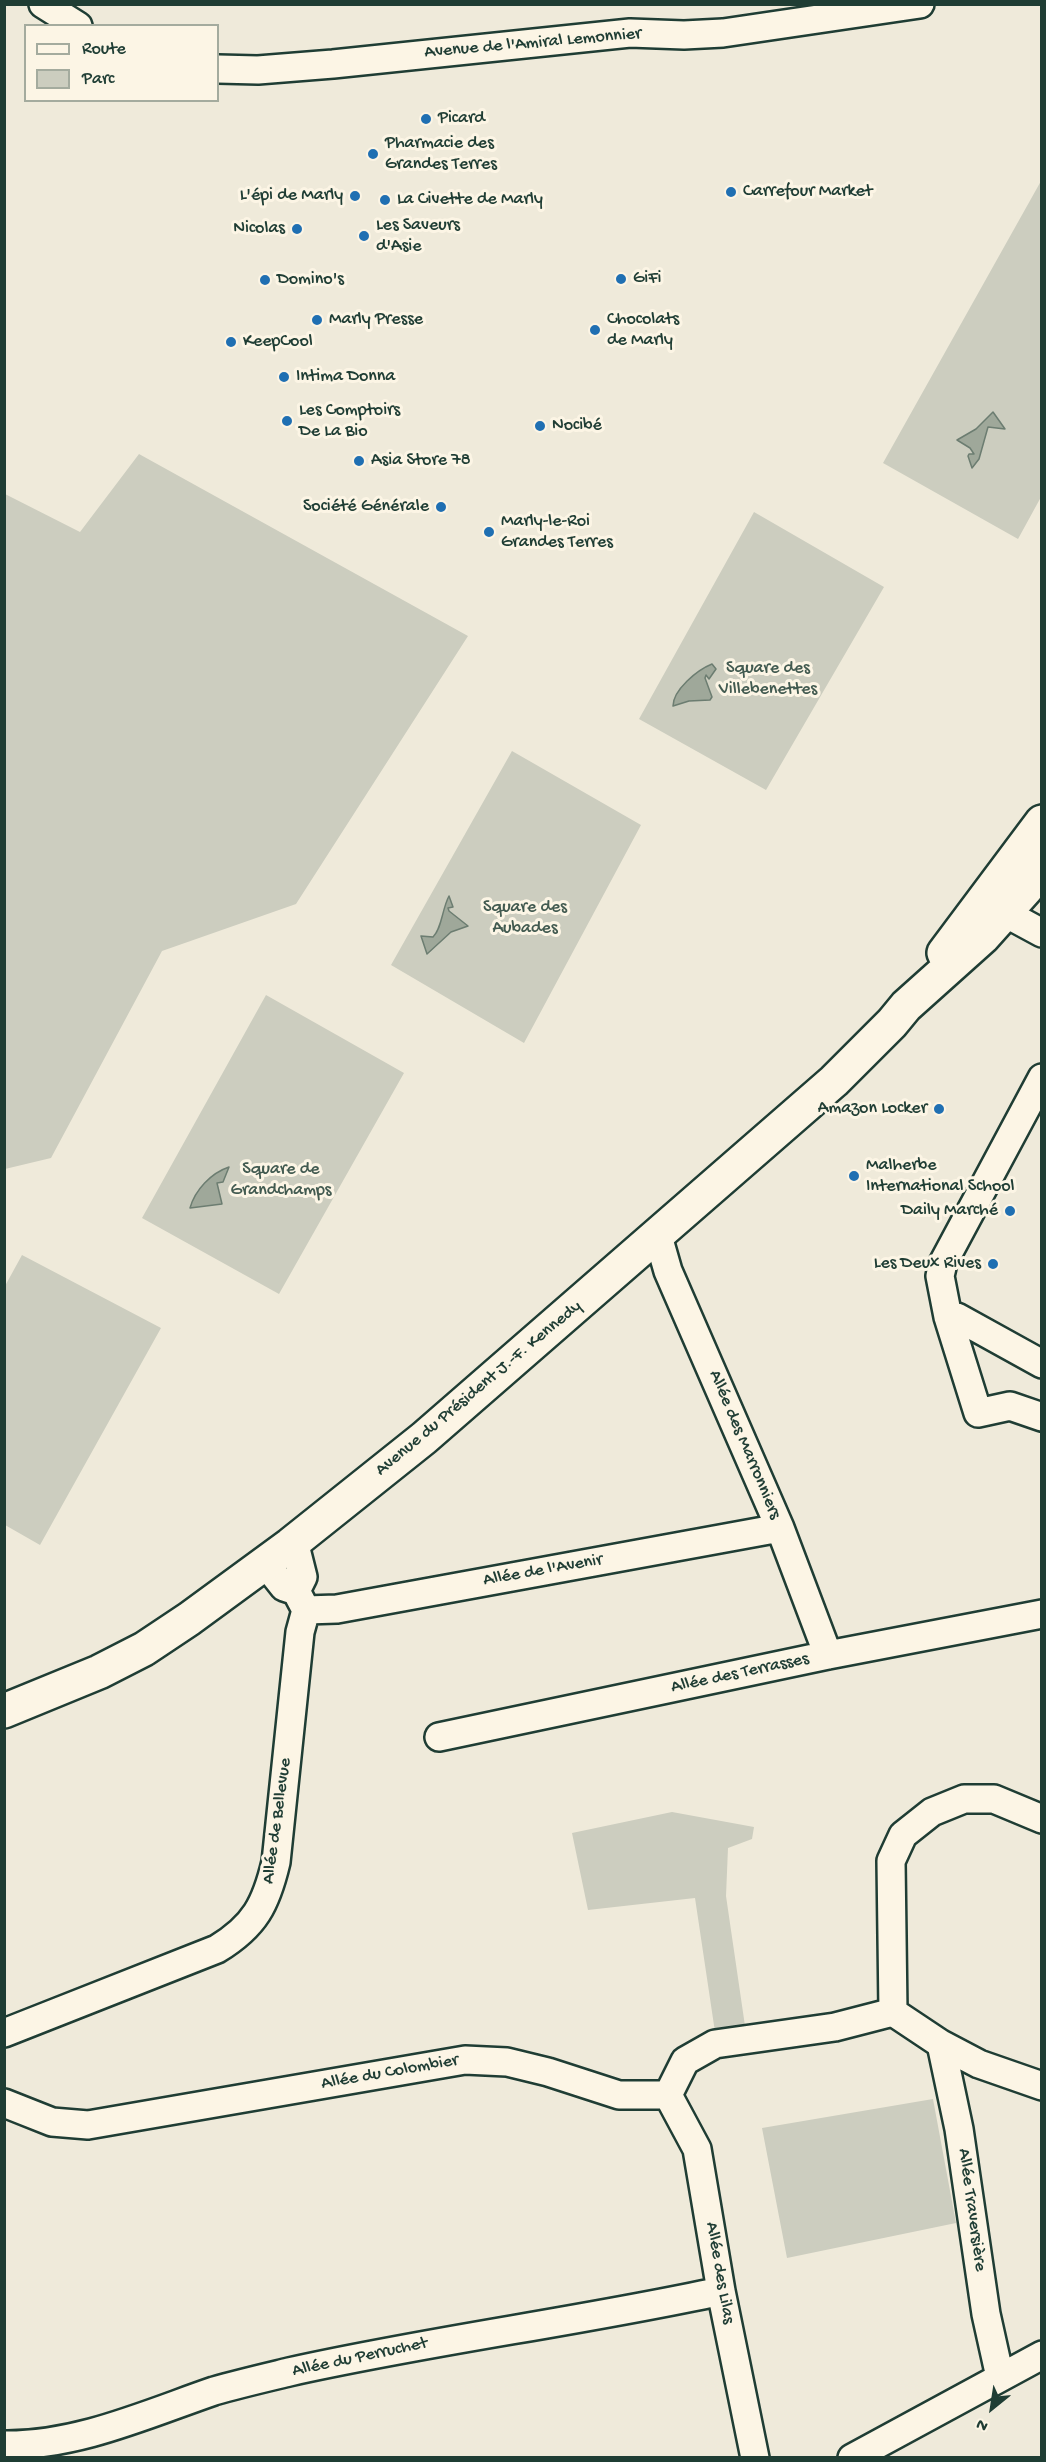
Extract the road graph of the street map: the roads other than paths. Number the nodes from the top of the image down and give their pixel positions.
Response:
1 (43, 4) edge
2 (920, 4) edge
3 (851, 9) edge
4 (75, 24) edge
5 (219, 69) edge
6 (1041, 822) edge
7 (999, 878) junction
8 (1039, 878) edge
9 (1005, 913) junction
10 (1041, 933) edge
11 (908, 1004) junction
12 (1041, 1078) edge
13 (658, 1236) junction
14 (948, 1317) junction
15 (1041, 1364) edge
16 (1041, 1417) edge
17 (780, 1528) junction
18 (278, 1554) junction
19 (301, 1600) junction
20 (1041, 1614) edge
21 (828, 1655) junction
22 (4, 1711) edge
23 (439, 1737) dead end
24 (1041, 1819) edge
25 (893, 2012) junction
26 (4, 2032) edge
27 (941, 2044) junction
28 (1041, 2086) edge
29 (668, 2095) junction
30 (4, 2103) edge
31 (721, 2291) junction
32 (1041, 2355) edge
33 (1000, 2377) junction
34 (4, 2445) edge
35 (755, 2457) edge
36 (852, 2457) edge

1 - 4 street
2 - 3 street, Avenue de l'Amiral Lemonnier
3 - 5 street, Avenue de l'Amiral Lemonnier
6 - 7 main road, Avenue du Président J.-F. Kennedy
7 - 8 street
7 - 9 street
7 - 11 main road, Avenue du Président J.-F. Kennedy
8 - 9 main road, Avenue du Président J.-F. Kennedy
9 - 10 street
9 - 11 main road, Avenue du Président J.-F. Kennedy
11 - 13 main road, Avenue du Président J.-F. Kennedy
12 - 14 street
13 - 17 street, Allée des Marronniers
13 - 18 main road, Avenue du Président J.-F. Kennedy
14 - 15 street
14 - 16 street
17 - 19 street, Allée de l'Avenir
17 - 21 street, Allée des Marronniers
18 - 19 street, Allée de Bellevue
18 - 22 main road, Avenue du Président J.-F. Kennedy
19 - 26 street, Allée de Bellevue
20 - 21 street, Allée des Terrasses
21 - 23 street, Allée des Terrasses
24 - 25 street
25 - 27 street
25 - 29 street
27 - 28 street
27 - 33 street, Allée Traversière
29 - 30 street, Allée du Colombier
29 - 31 street, Allée des Lilas
31 - 34 street, Allée du Perruchet
31 - 35 street, Allée des Lilas
32 - 33 street
33 - 36 street

